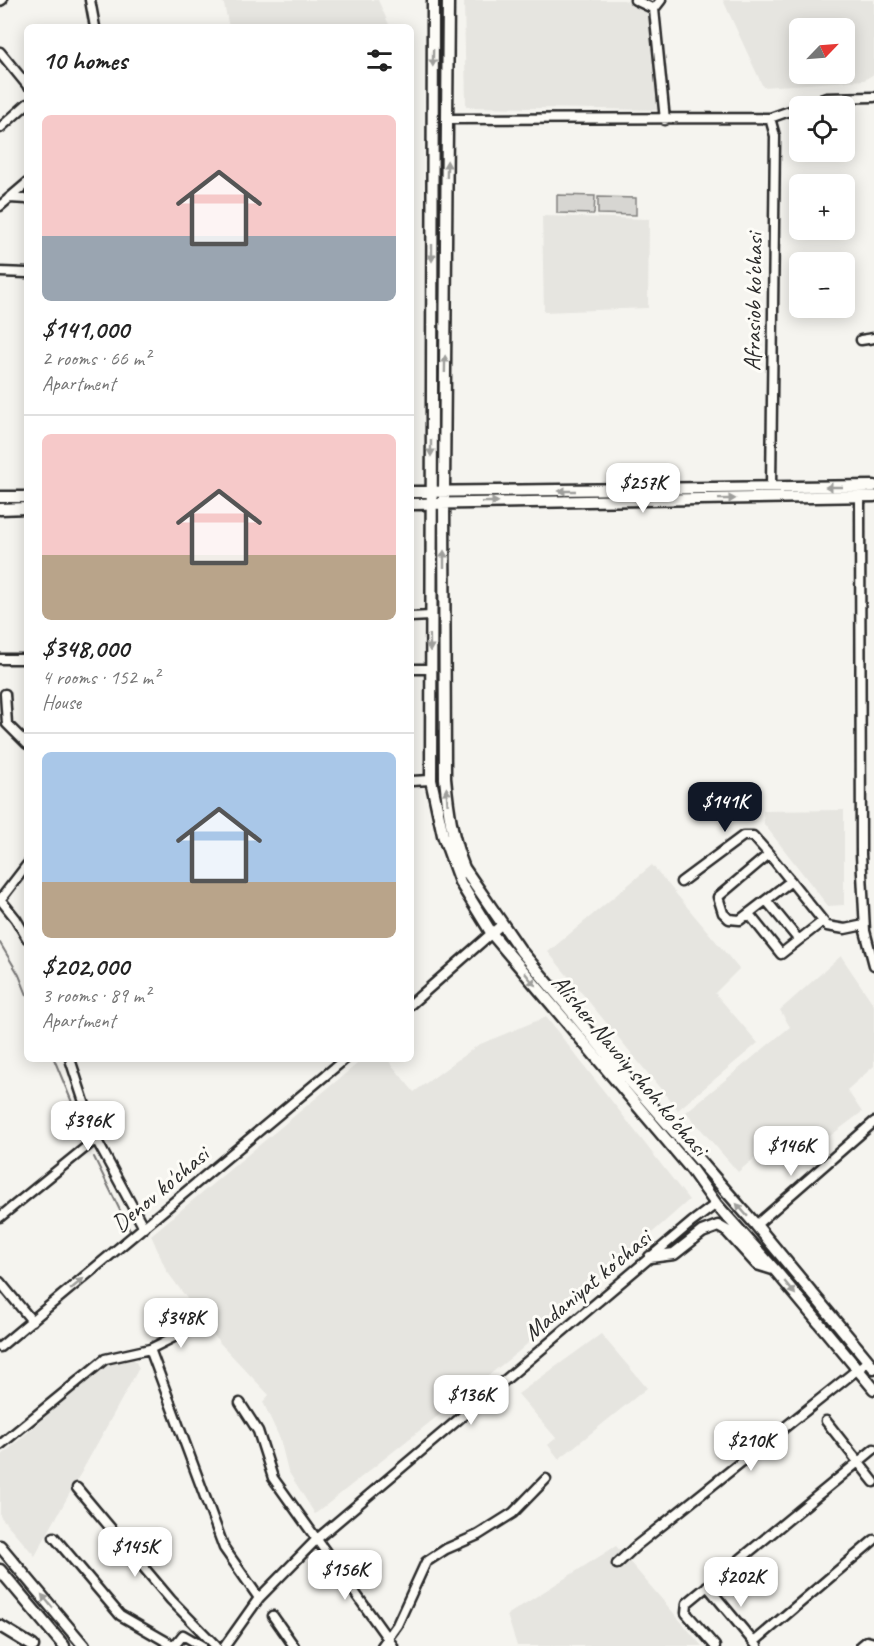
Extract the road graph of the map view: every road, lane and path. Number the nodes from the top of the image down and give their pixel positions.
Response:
1 (90, 0) edge
2 (433, 0) edge
3 (448, 0) edge
4 (635, 0) edge
5 (661, 0) edge
6 (654, 9) junction
7 (94, 24) edge
8 (0, 52) edge
9 (24, 81) edge
10 (874, 97) edge
11 (24, 107) edge
12 (770, 118) junction
13 (448, 119) junction
14 (665, 120) junction
15 (0, 128) edge
16 (24, 186) edge
17 (9, 198) junction
18 (24, 199) edge
19 (0, 206) edge
20 (0, 272) edge
21 (24, 273) edge
22 (432, 303) junction
23 (446, 303) junction
24 (874, 338) edge
25 (861, 339) dead end
26 (874, 486) edge
27 (771, 487) junction
28 (444, 491) junction
29 (414, 492) edge
30 (431, 492) junction
31 (860, 496) junction
32 (874, 496) edge
33 (0, 497) edge
34 (24, 497) edge
35 (444, 503) junction
36 (414, 504) edge
37 (431, 504) junction
38 (24, 508) edge
39 (0, 509) edge
40 (430, 616) junction
41 (414, 617) edge
42 (0, 659) edge
43 (24, 659) edge
44 (414, 669) edge
45 (431, 669) junction
46 (5, 694) dead end
47 (24, 741) edge
48 (430, 780) junction
49 (414, 781) edge
50 (769, 854) junction
51 (24, 869) edge
52 (791, 881) junction
53 (681, 882) dead end
54 (0, 900) edge
55 (766, 900) junction
56 (749, 914) junction
57 (823, 921) junction
58 (501, 925) junction
59 (864, 925) junction
60 (24, 933) edge
61 (492, 933) junction
62 (798, 939) junction
63 (874, 965) edge
64 (414, 1001) edge
65 (71, 1062) edge
66 (341, 1062) edge
67 (874, 1122) edge
68 (96, 1139) junction
69 (727, 1192) junction
70 (715, 1203) junction
71 (0, 1217) edge
72 (756, 1225) junction
73 (144, 1228) junction
74 (745, 1236) junction
75 (650, 1257) junction
76 (776, 1270) junction
77 (0, 1281) edge
78 (32, 1321) junction
79 (200, 1324) dead end
80 (0, 1347) edge
81 (150, 1349) junction
82 (871, 1364) edge
83 (857, 1370) junction
84 (874, 1389) edge
85 (240, 1403) dead end
86 (826, 1421) dead end
87 (0, 1445) edge
88 (874, 1449) edge
89 (859, 1463) junction
90 (546, 1479) dead end
91 (874, 1482) edge
92 (77, 1488) dead end
93 (54, 1537) dead end
94 (317, 1539) junction
95 (874, 1540) edge
96 (0, 1546) edge
97 (616, 1564) dead end
98 (0, 1570) edge
99 (706, 1586) junction
100 (259, 1598) junction
101 (273, 1616) dead end
102 (0, 1626) edge
103 (874, 1642) edge
104 (388, 1644) edge
105 (755, 1644) edge
106 (33, 1646) edge
107 (64, 1646) edge
108 (84, 1646) edge
109 (202, 1646) edge
110 (216, 1646) edge
111 (225, 1646) edge
112 (294, 1646) edge
113 (715, 1646) edge
114 (861, 1646) edge

1 - 7 street
2 -> 22 main road, Alisher Navoiy shoh ko'chasi
3 - 13 main road, Alisher Navoiy shoh ko'chasi
4 - 6 street
5 - 6 street
6 - 14 street
8 - 9 street
10 - 12 street
11 - 15 street
12 - 14 street
12 - 27 street, Afrasiob ko'chasi
13 - 14 street
23 -> 13 main road, Alisher Navoiy shoh ko'chasi
16 - 17 street
17 - 18 street
17 - 19 street
20 - 21 street
22 - 23 main road
22 -> 30 main road, Alisher Navoiy shoh ko'chasi
28 -> 23 main road, Alisher Navoiy shoh ko'chasi
24 - 25 street
26 -> 27 main road
27 -> 28 main road
28 - 30 main road
28 - 35 main road, Alisher Navoiy shoh ko'chasi
29 - 30 main road
30 - 37 main road, Alisher Navoiy shoh ko'chasi
31 - 32 main road
35 -> 31 main road
31 - 59 street
33 - 34 main road
35 - 37 main road
58 -> 35 main road, Alisher Navoiy shoh ko'chasi
36 - 37 main road
37 - 40 main road, Alisher Navoiy shoh ko'chasi
38 - 39 main road
40 - 41 street
40 -> 45 main road, Alisher Navoiy shoh ko'chasi
42 - 43 street
44 - 45 street
45 - 48 main road, Alisher Navoiy shoh ko'chasi
46 - 47 street
48 - 49 street
48 - 61 main road, Alisher Navoiy shoh ko'chasi
50 - 52 street
50 - 53 street
50 - 56 street
51 - 54 street
52 - 55 street
52 - 57 street
54 - 60 street
55 - 56 street
55 - 62 street
56 - 62 street
57 - 59 street
57 - 62 street
58 - 61 street
58 - 69 main road, Alisher Navoiy shoh ko'chasi
59 - 63 street
61 - 64 street
61 -> 70 main road, Alisher Navoiy shoh ko'chasi
65 - 68 street
66 - 73 street, Denov ko'chasi
67 - 72 street
68 - 71 street
68 - 73 street
69 - 70 main road
72 -> 69 main road, Alisher Navoiy shoh ko'chasi
70 - 74 main road, Alisher Navoiy shoh ko'chasi
70 - 75 street, Madaniyat ko'chasi
72 - 74 main road
72 - 82 main road, Alisher Navoiy shoh ko'chasi
78 -> 73 street, Denov ko'chasi
74 - 76 main road, Alisher Navoiy shoh ko'chasi
75 - 76 main road
75 - 94 street, Madaniyat ko'chasi
76 -> 83 main road, Alisher Navoiy shoh ko'chasi
77 - 78 street
78 - 80 street, Denov ko'chasi
79 - 81 street
81 - 87 street
81 - 100 street
82 - 83 street
83 - 84 main road, Alisher Navoiy shoh ko'chasi
83 - 97 street
85 - 94 street
86 - 89 street
88 - 89 street
89 - 91 street
89 - 99 street
90 - 104 street
92 - 110 street
93 - 109 street
94 - 100 street, Madaniyat ko'chasi
94 - 104 street
95 - 105 street
108 -> 96 main road
98 - 107 main road
99 - 105 street
99 - 113 street
100 - 111 street, Madaniyat ko'chasi
101 - 112 street
102 - 106 main road
103 - 114 street

